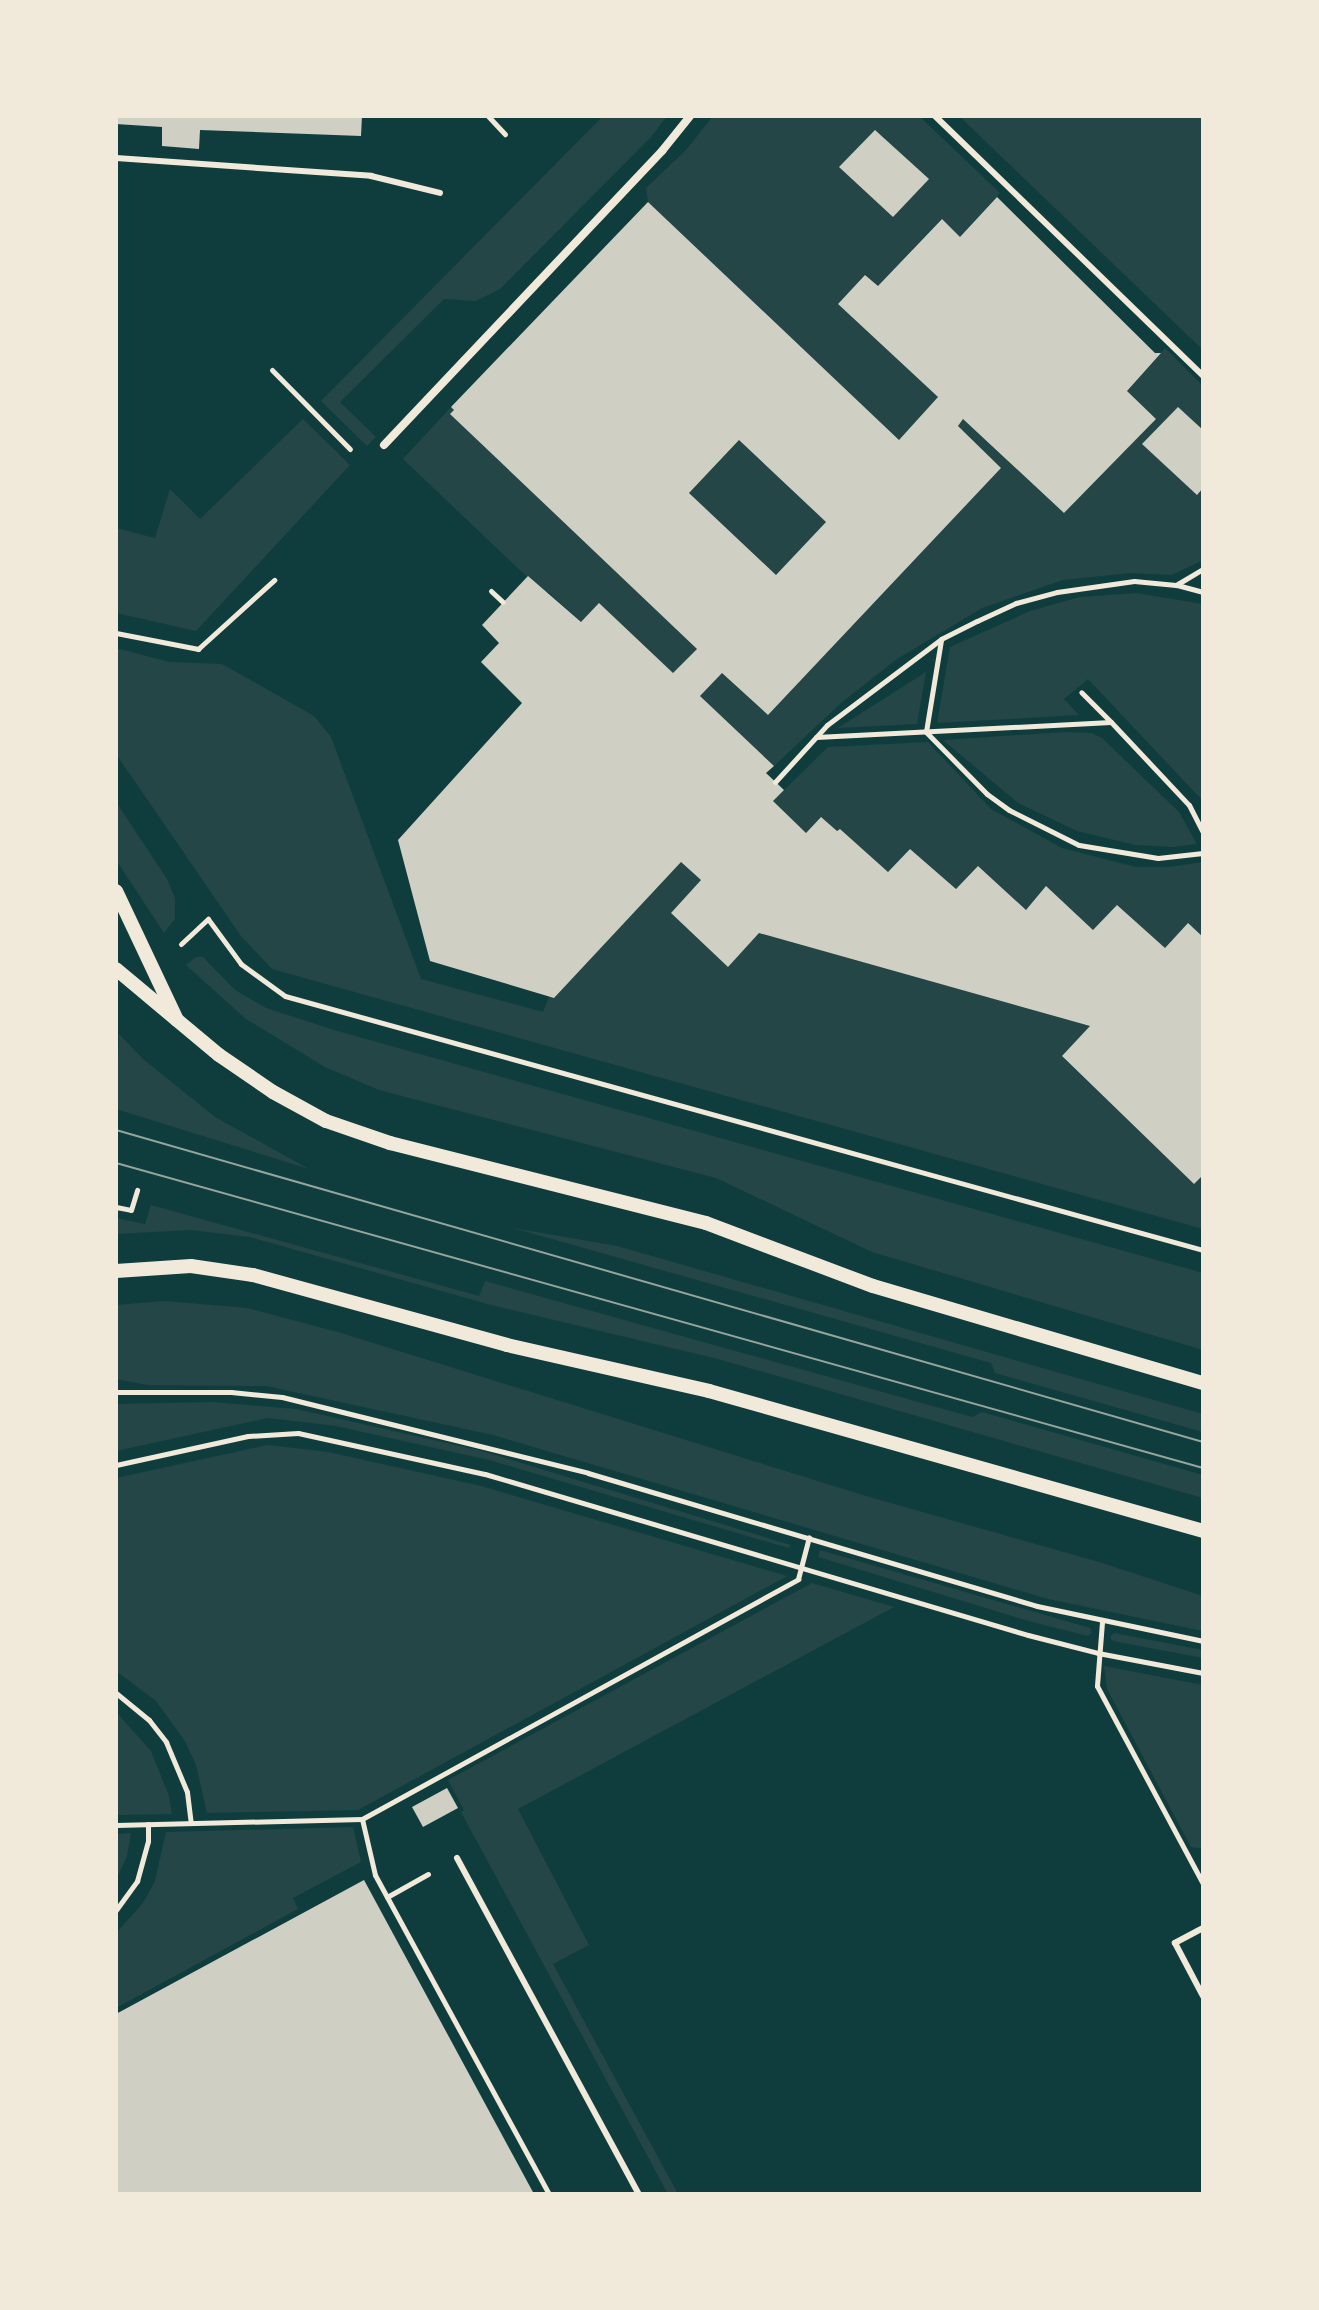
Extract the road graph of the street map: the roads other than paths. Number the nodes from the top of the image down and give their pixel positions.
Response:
1 (690, 116) edge
2 (935, 116) edge
3 (116, 158) edge
4 (440, 193) dead end
5 (1203, 376) edge
6 (384, 445) dead end
7 (116, 891) edge
8 (116, 969) edge
9 (179, 1024) junction
10 (116, 1271) edge
11 (1203, 1383) edge
12 (1203, 1531) edge
13 (457, 1858) road end
14 (1203, 1928) edge
15 (1203, 1996) edge
16 (639, 2194) edge

1 - 6 street
2 - 5 lane
3 - 4 lane
7 - 9 street
8 - 9 street
9 - 11 street
10 - 12 street
13 - 16 lane
14 - 15 lane

